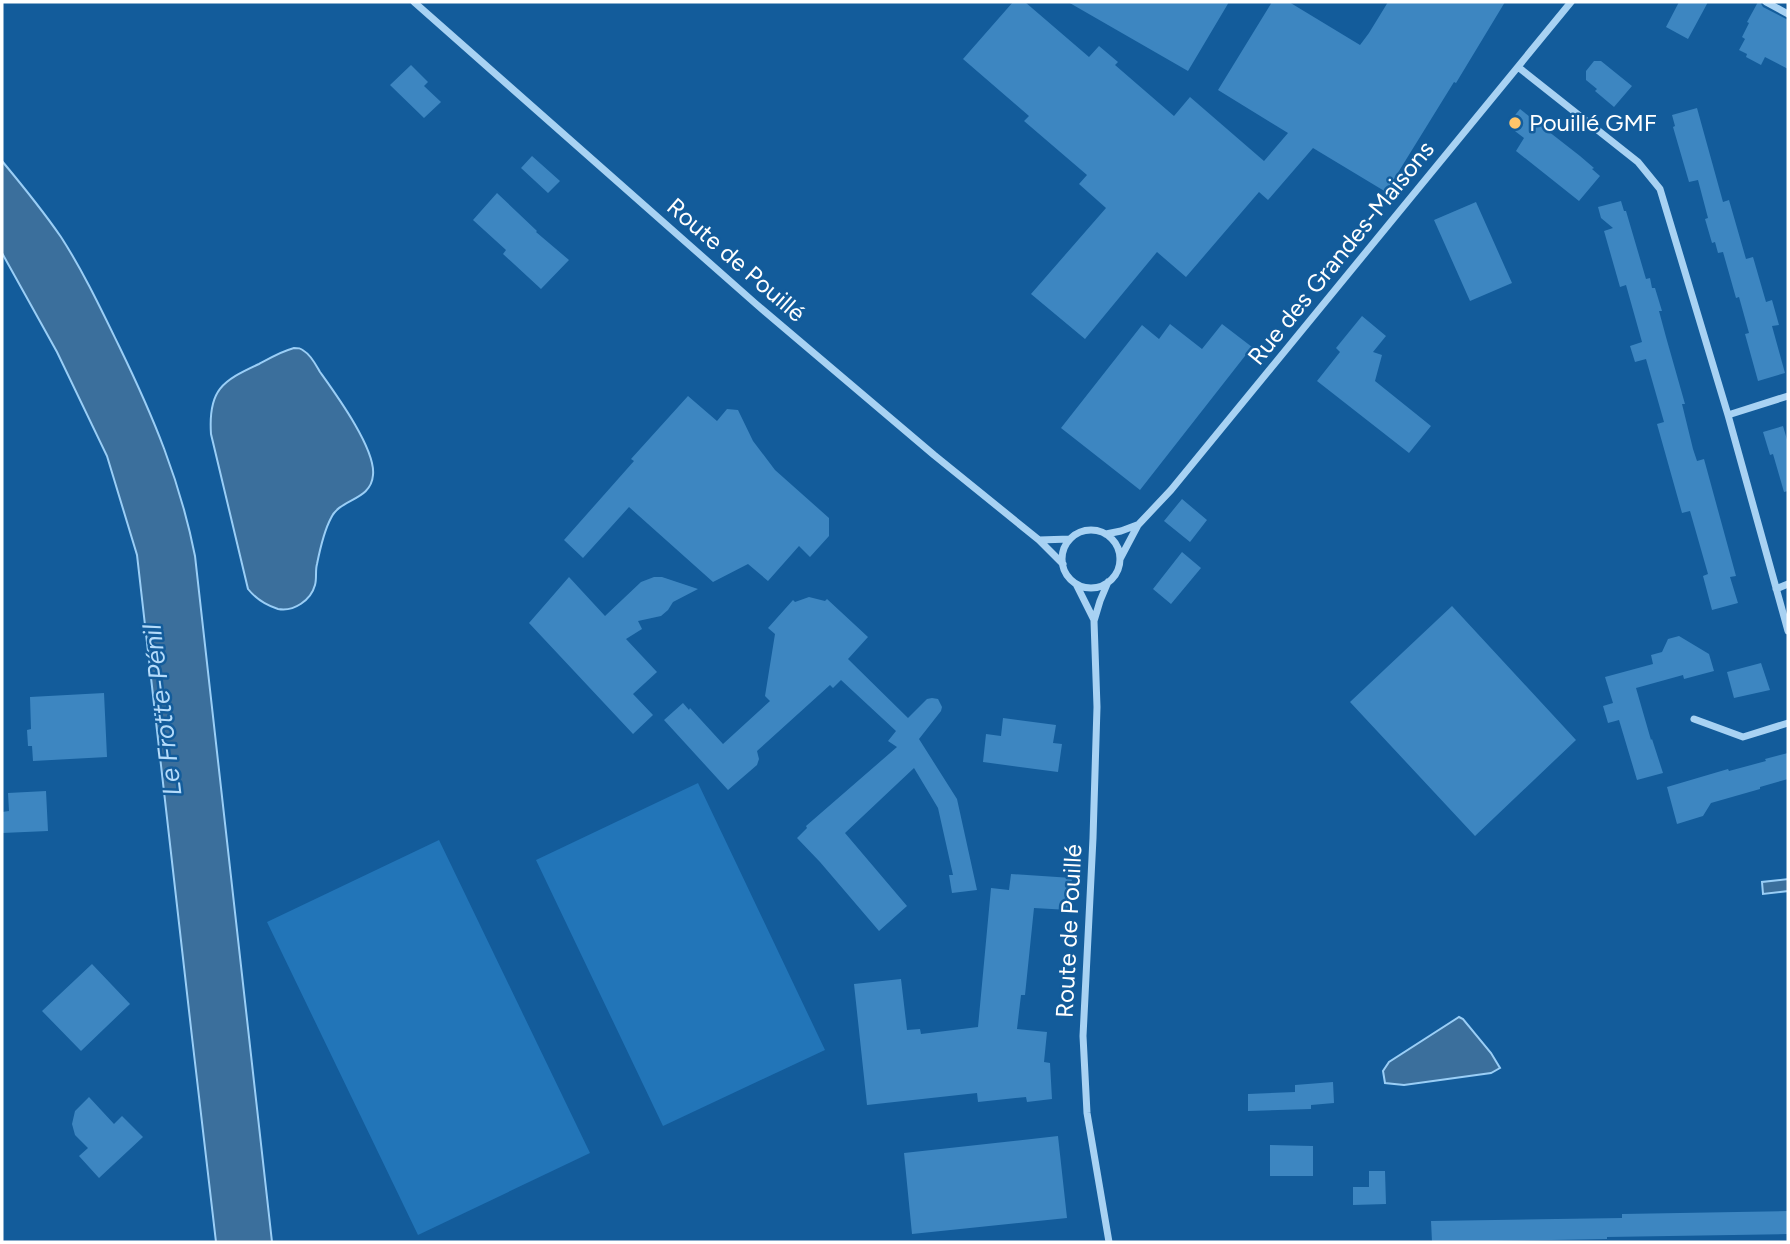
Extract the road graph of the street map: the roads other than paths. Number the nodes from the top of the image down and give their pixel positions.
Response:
1 (414, 2) edge
2 (1571, 2) edge
3 (1766, 2) edge
4 (1788, 13) edge
5 (1517, 68) junction
6 (1788, 396) edge
7 (1728, 415) junction
8 (1138, 525) junction
9 (1106, 534) junction
10 (1070, 539) junction
11 (1039, 540) junction
12 (1120, 559) junction
13 (1063, 564) junction
14 (1108, 582) junction
15 (1076, 584) junction
16 (1788, 584) edge
17 (1776, 589) junction
18 (1094, 621) junction
19 (1788, 631) edge
20 (1694, 719) dead end
21 (1788, 723) edge
22 (1109, 1242) edge

1 - 11 street, Route de Pouillé
2 - 5 street, Rue des Grandes-Maisons
3 - 4 street
5 - 7 street
5 - 8 street, Rue des Grandes-Maisons
6 - 7 street
7 - 17 street
8 - 9 street
8 - 12 street, Rue des Grandes-Maisons
9 - 10 street
9 - 12 street
10 - 11 street
10 - 13 street
11 - 13 street, Route de Pouillé
12 - 14 street
13 - 15 street
14 - 15 street
14 - 18 street, Route de Pouillé
15 - 18 street, Route de Pouillé
16 - 17 street
17 - 19 street
18 - 22 street, Route de Pouillé
20 - 21 street

